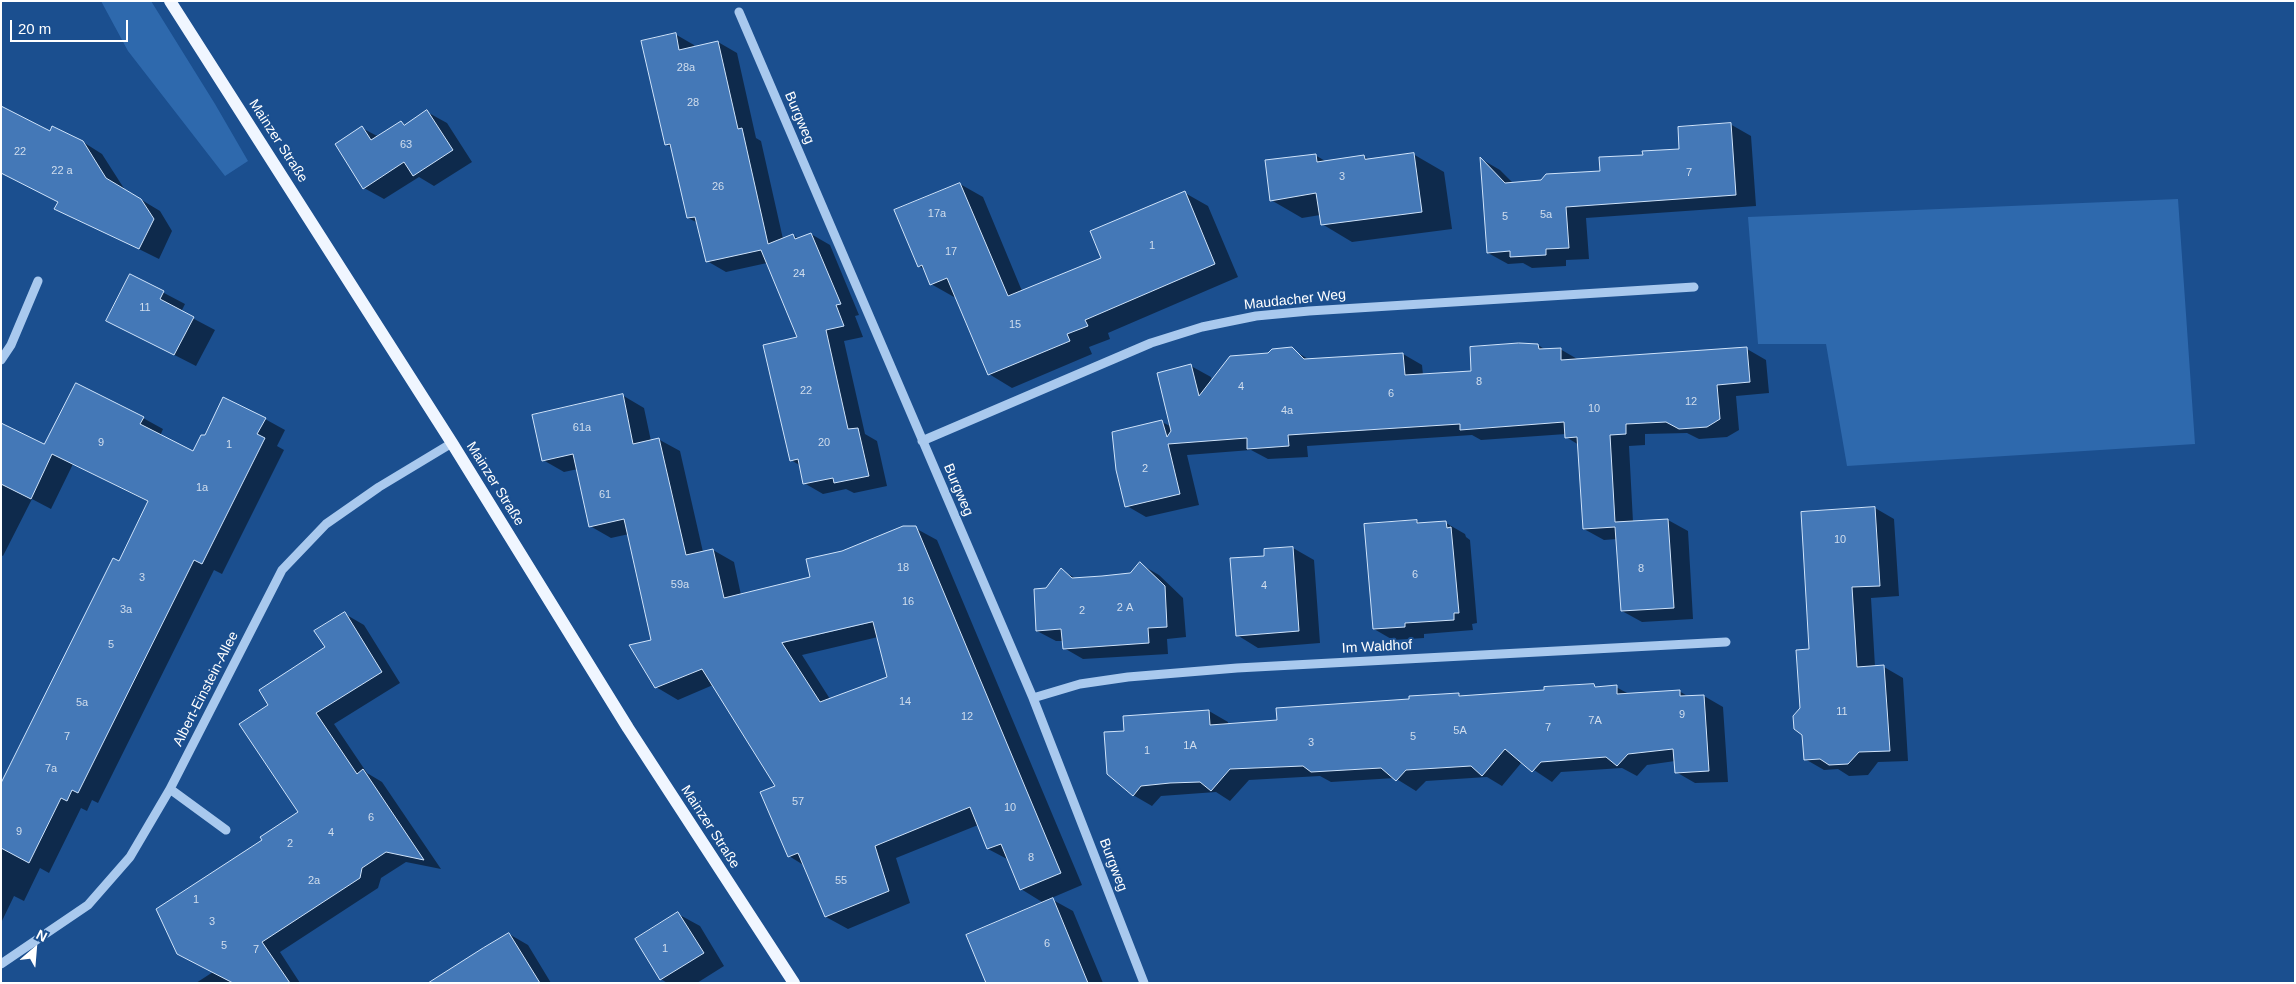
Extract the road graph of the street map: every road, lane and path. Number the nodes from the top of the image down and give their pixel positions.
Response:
1 (170, 1) edge
2 (739, 12) dead end
3 (38, 281) dead end
4 (1694, 287) dead end
5 (1, 360) edge
6 (922, 441) junction
7 (452, 443) junction
8 (1726, 642) dead end
9 (1033, 698) junction
10 (170, 789) junction
11 (226, 830) dead end
12 (1, 964) edge
13 (794, 983) edge
14 (1144, 983) edge

1 - 7 main road, Mainzer Straße
2 - 6 street, Burgweg
3 - 5 street
4 - 6 street, Maudacher Weg
6 - 9 street, Burgweg
7 - 10 street, Albert-Einstein-Allee
7 - 13 main road, Mainzer Straße
8 - 9 street, Im Waldhof
9 - 14 street, Burgweg
10 - 11 street
10 - 12 street, Albert-Einstein-Allee

